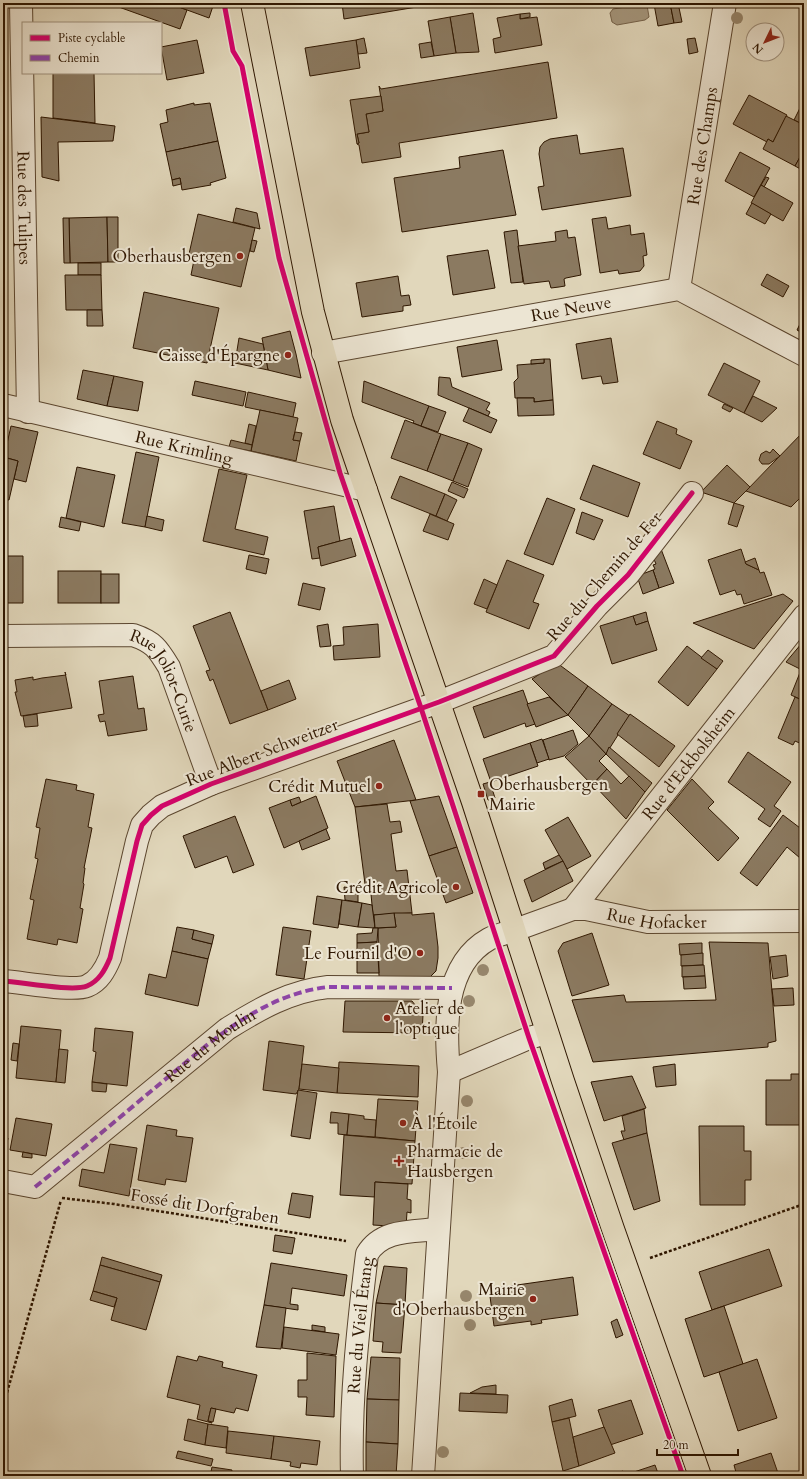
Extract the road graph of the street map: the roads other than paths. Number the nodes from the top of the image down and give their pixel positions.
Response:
1 (21, 3) edge
2 (252, 3) edge
3 (725, 3) edge
4 (22, 61) edge
5 (22, 74) edge
6 (679, 289) junction
7 (323, 353) junction
8 (804, 355) edge
9 (3, 405) edge
10 (28, 412) junction
11 (366, 490) junction
12 (692, 493) dead end
13 (804, 616) edge
14 (3, 636) edge
15 (439, 702) junction
16 (211, 784) junction
17 (573, 909) junction
18 (804, 921) edge
19 (515, 930) junction
20 (3, 981) edge
21 (452, 988) junction
22 (548, 1033) junction
23 (449, 1072) junction
24 (3, 1181) edge
25 (438, 1230) junction
26 (352, 1476) edge
27 (423, 1476) edge
28 (700, 1476) edge

1 - 4 street, Rue des Tulipes
2 - 7 main road
3 - 6 street, Rue des Champs
5 - 10 street, Rue des Tulipes
6 - 7 street, Rue Neuve
6 - 8 street
7 - 11 main road
9 - 10 street, Rue Krimling
10 - 11 street, Rue Krimling
11 - 15 main road
12 - 15 street, Rue du Chemin de Fer
13 - 17 street, Rue d'Eckbolsheim
14 - 16 street, Rue Joliot-Curie
15 - 16 street, Rue Albert Schweitzer
15 - 19 main road
16 - 20 street, Rue Albert Schweitzer
17 - 18 street, Rue Hofacker
17 - 19 street, Rue Hofacker
19 - 21 street, Rue Hofacker
19 - 22 main road
21 - 23 street, Rue Hofacker
21 - 24 street, Rue du Moulin
22 - 23 street
22 - 28 main road
23 - 25 street, Rue Hofacker
25 - 26 street, Rue du Vieil Étang
25 - 27 street, Rue Hofacker

